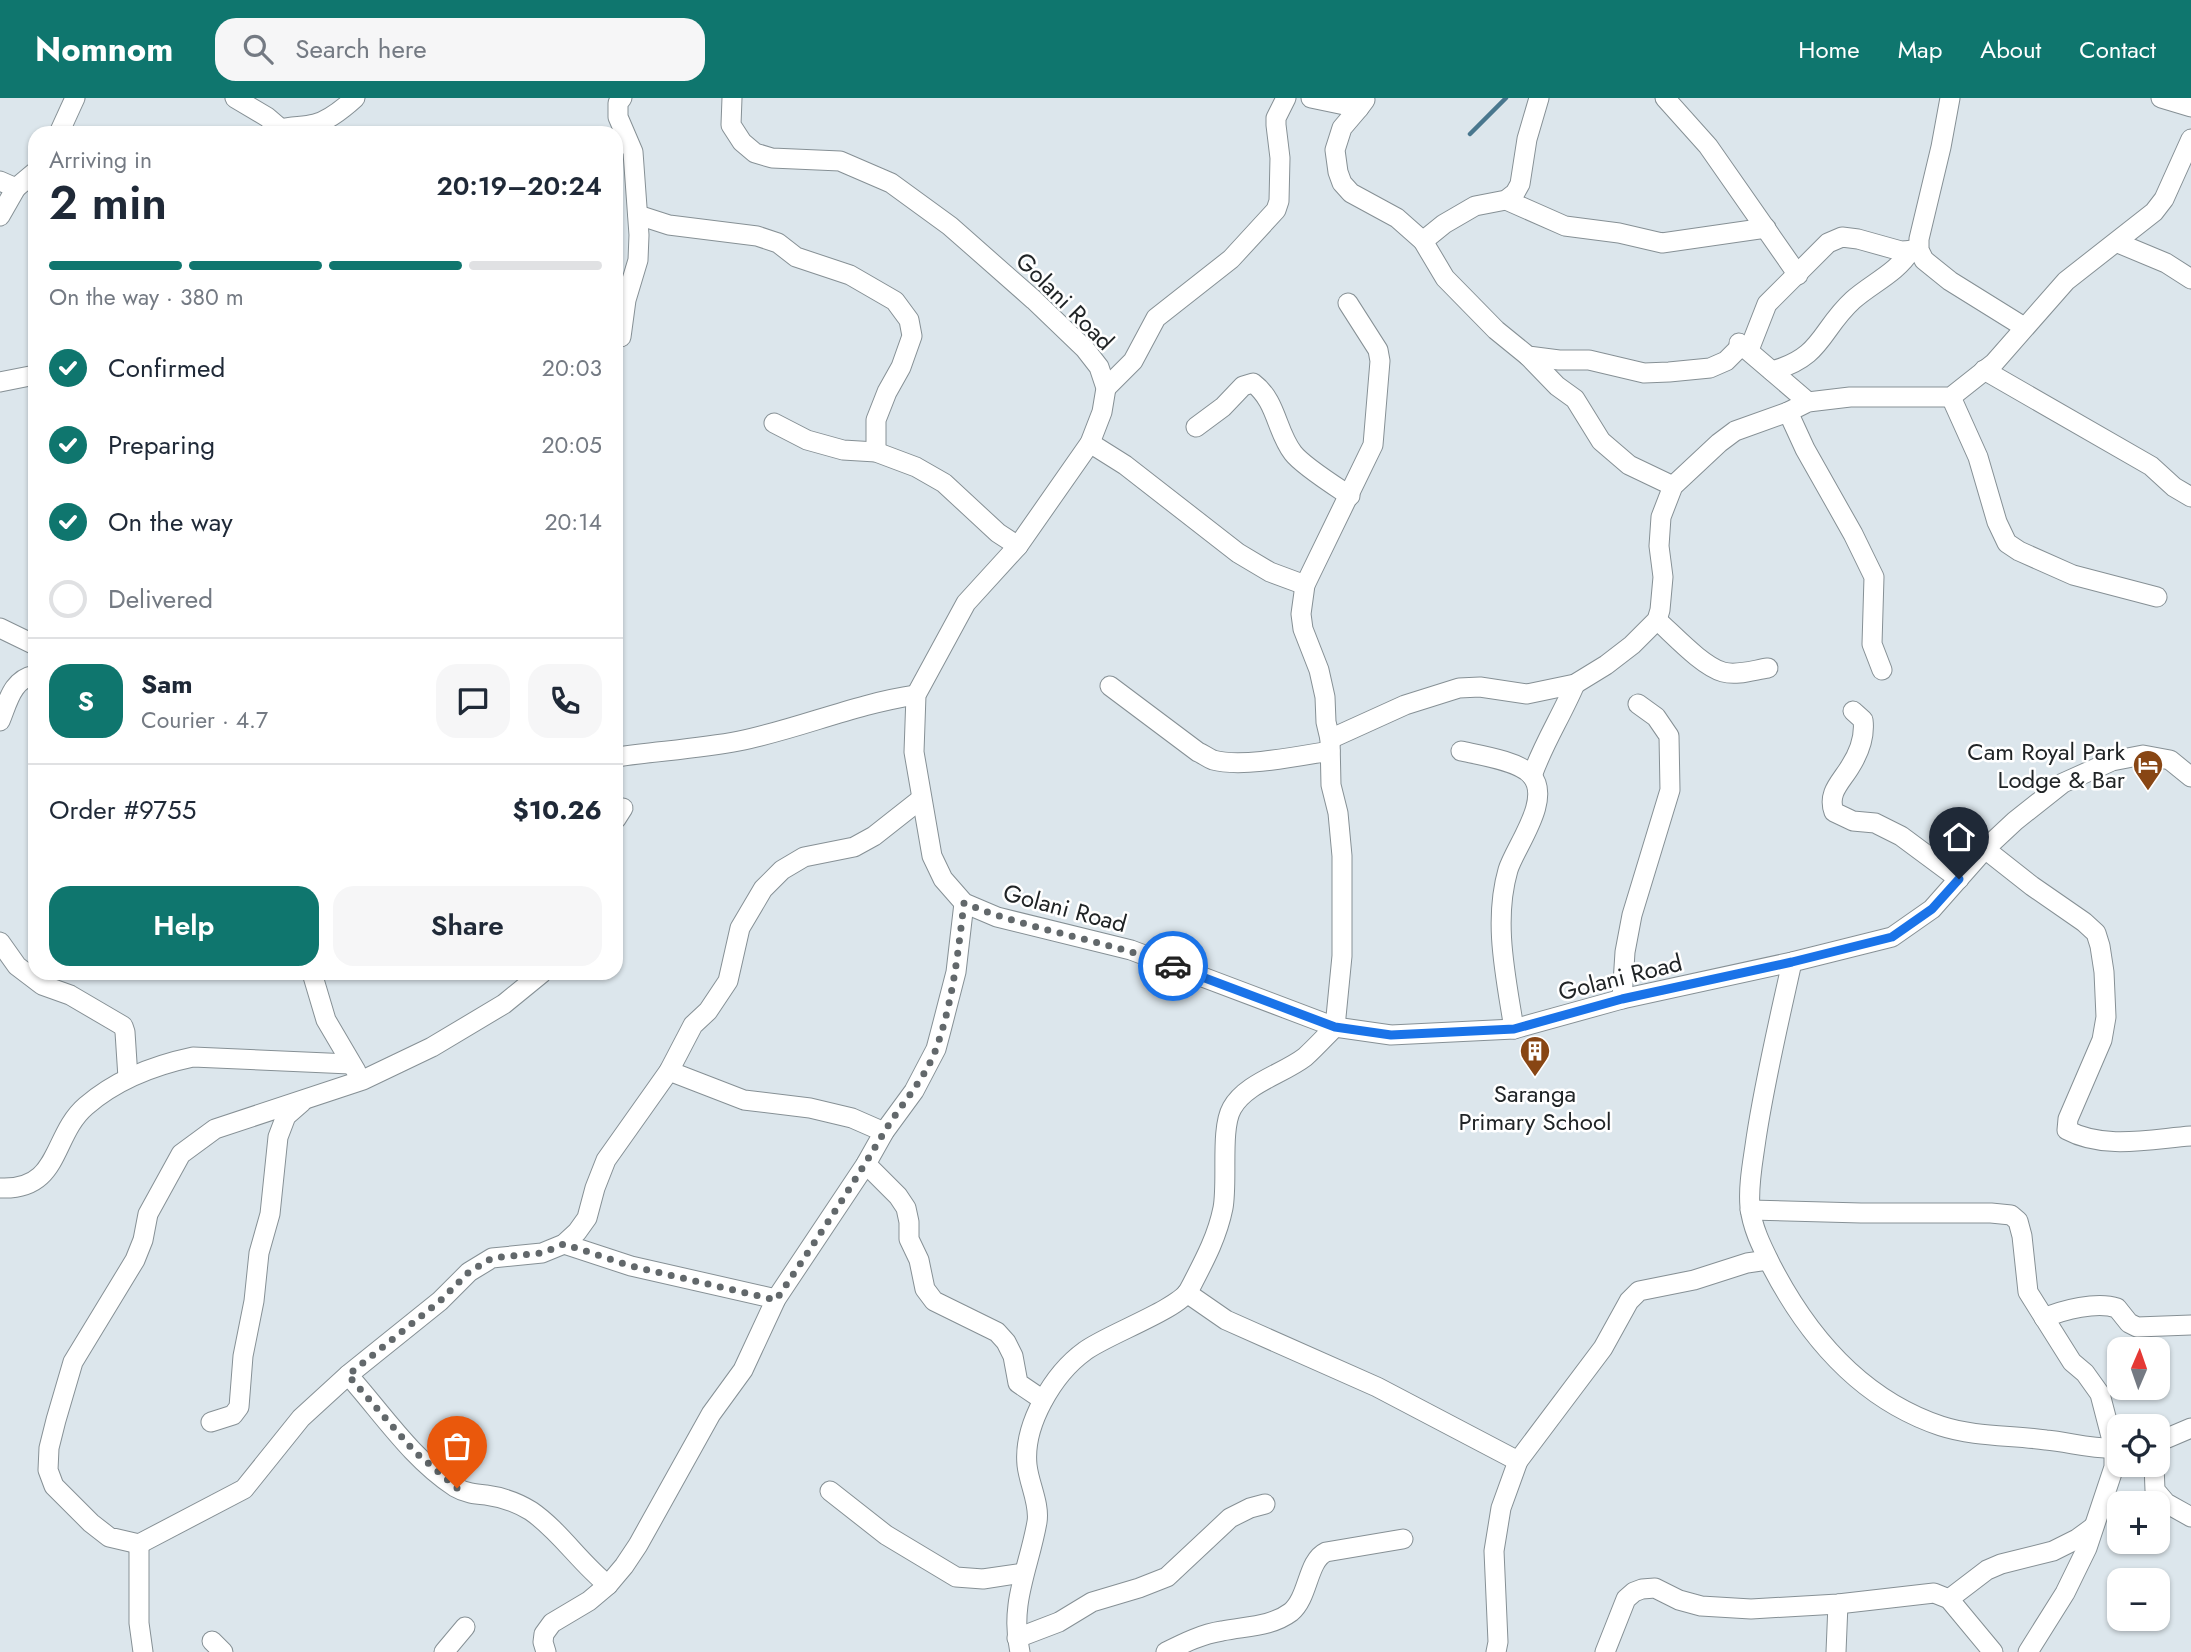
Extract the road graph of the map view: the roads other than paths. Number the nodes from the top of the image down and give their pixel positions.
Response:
1 (75, 98) edge
2 (235, 98) edge
3 (355, 98) edge
4 (622, 98) edge
5 (732, 98) edge
6 (1286, 98) edge
7 (1311, 98) edge
8 (1539, 98) edge
9 (1665, 98) edge
10 (1950, 98) edge
11 (2161, 98) edge
12 (1363, 103) edge
13 (2191, 107) edge
14 (62, 126) edge
15 (275, 126) edge
16 (293, 126) edge
17 (622, 126) edge
18 (623, 129) edge
19 (2191, 139) edge
20 (28, 175) edge
21 (8, 184) edge
22 (1506, 200) junction
23 (638, 215) junction
24 (0, 216) edge
25 (1766, 228) junction
26 (1423, 241) junction
27 (2118, 243) junction
28 (1915, 250) junction
29 (1798, 275) junction
30 (2191, 279) edge
31 (1348, 303) dead end
32 (623, 322) edge
33 (2024, 327) junction
34 (1741, 344) junction
35 (1528, 356) junction
36 (1984, 370) junction
37 (1772, 371) junction
38 (28, 376) edge
39 (0, 382) edge
40 (1106, 388) junction
41 (1951, 397) junction
42 (1808, 402) junction
43 (1788, 412) junction
44 (774, 424) dead end
45 (1196, 428) dead end
46 (1090, 443) junction
47 (876, 452) junction
48 (1673, 486) junction
49 (1350, 496) junction
50 (2191, 497) edge
51 (1018, 546) junction
52 (1306, 585) junction
53 (2157, 597) dead end
54 (1657, 620) junction
55 (0, 628) edge
56 (28, 642) edge
57 (1768, 668) dead end
58 (1882, 670) dead end
59 (28, 676) edge
60 (1576, 684) junction
61 (1110, 686) dead end
62 (916, 695) junction
63 (1638, 704) dead end
64 (1853, 711) dead end
65 (0, 721) edge
66 (1330, 745) junction
67 (1461, 751) dead end
68 (623, 756) edge
69 (1532, 776) junction
70 (2191, 777) edge
71 (921, 799) junction
72 (1985, 849) junction
73 (1959, 879) junction
74 (964, 903) junction
75 (0, 942) edge
76 (1792, 962) junction
77 (28, 974) edge
78 (35, 980) edge
79 (314, 980) edge
80 (533, 980) edge
81 (1622, 999) junction
82 (1335, 1027) junction
83 (1514, 1029) junction
84 (350, 1064) junction
85 (669, 1071) junction
86 (128, 1078) junction
87 (363, 1080) junction
88 (306, 1099) junction
89 (884, 1132) junction
90 (2191, 1136) edge
91 (866, 1164) junction
92 (0, 1188) edge
93 (1750, 1210) junction
94 (564, 1244) junction
95 (1769, 1260) junction
96 (1187, 1293) junction
97 (776, 1300) junction
98 (2044, 1318) junction
99 (2191, 1325) edge
100 (348, 1375) junction
101 (1043, 1400) junction
102 (2107, 1416) edge
103 (211, 1422) dead end
104 (2191, 1428) edge
105 (2170, 1437) edge
106 (2107, 1447) edge
107 (1518, 1461) junction
108 (2110, 1477) edge
109 (2154, 1477) edge
110 (830, 1491) dead end
111 (1265, 1504) dead end
112 (2191, 1517) edge
113 (2092, 1528) junction
114 (1403, 1539) dead end
115 (139, 1544) junction
116 (1023, 1573) junction
117 (608, 1586) junction
118 (1949, 1599) junction
119 (1838, 1604) junction
120 (465, 1627) dead end
121 (1018, 1645) edge
122 (143, 1652) edge
123 (444, 1652) edge
124 (546, 1652) edge
125 (1166, 1652) edge
126 (1496, 1652) edge
127 (1605, 1652) edge
128 (1836, 1652) edge
129 (1993, 1652) edge
130 (2028, 1652) edge

1 - 14 street
2 - 15 street
3 - 16 street
4 - 17 street
5 - 40 street, Golani Road
6 - 40 street
7 - 12 street
8 - 22 street
9 - 25 street
10 - 28 street
11 - 13 street
12 - 26 street
18 - 23 street
19 - 27 street
20 - 21 street
21 - 24 street
22 - 25 street
22 - 26 street
23 - 32 street
23 - 47 street
25 - 29 street
26 - 35 street
27 - 30 street
27 - 33 street
28 - 29 street
28 - 33 street
28 - 37 street
29 - 34 street
31 - 49 street
33 - 36 street
34 - 35 street
34 - 37 street
35 - 48 street
36 - 41 street
36 - 50 street
37 - 42 street
38 - 39 street
40 - 46 street, Golani Road
41 - 42 street
41 - 53 street
42 - 43 street
43 - 48 street
43 - 58 street
44 - 47 street
45 - 49 street
46 - 51 street, Golani Road
46 - 52 street
47 - 51 street
48 - 54 street
49 - 52 street
51 - 62 street, Golani Road
52 - 66 street
54 - 57 street
54 - 60 street
55 - 56 street
59 - 65 street
60 - 66 street
60 - 69 street
61 - 66 street
62 - 68 street
62 - 71 street, Golani Road
63 - 81 street
64 - 73 street
66 - 82 street
67 - 69 street
69 - 83 street
70 - 72 street, Golani Road
71 - 74 street, Golani Road
71 - 85 street
72 - 73 street, Golani Road
72 - 90 street
73 - 76 street, Golani Road
74 - 82 street, Golani Road
74 - 89 street
75 - 77 street
76 - 81 street, Golani Road
76 - 93 street
78 - 86 street
79 - 84 street
80 - 87 street
81 - 83 street, Golani Road
82 - 83 street, Golani Road
82 - 96 street
84 - 86 street
84 - 87 street
85 - 89 street
85 - 94 street
86 - 92 street
87 - 88 street
88 - 103 street
88 - 115 street
89 - 91 street
91 - 97 street
91 - 101 street
93 - 95 street
93 - 98 street
94 - 97 street
94 - 100 street
95 - 106 street
95 - 107 street
96 - 101 street
96 - 107 street
97 - 117 street
98 - 99 street
98 - 102 street
100 - 115 street
100 - 117 street
101 - 116 street
104 - 105 street
107 - 126 street
108 - 113 street
109 - 112 street
110 - 116 street
111 - 121 street
113 - 118 street
113 - 130 street
114 - 125 street
115 - 122 street
116 - 121 street
117 - 124 street
118 - 119 street
118 - 129 street
119 - 127 street
119 - 128 street
120 - 123 street

